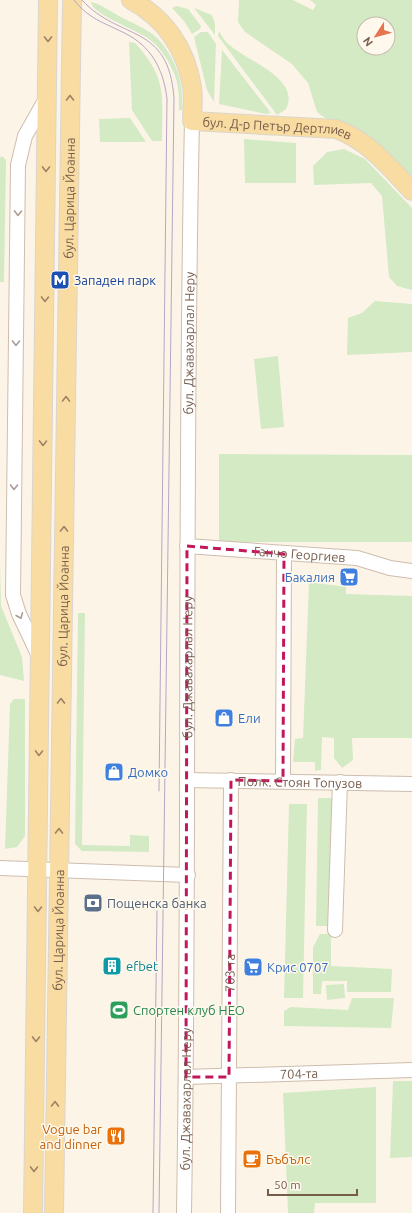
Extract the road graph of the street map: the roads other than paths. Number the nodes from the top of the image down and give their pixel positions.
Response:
1 (48, 0) edge
2 (72, 0) edge
3 (131, 0) edge
4 (47, 97) junction
5 (192, 121) junction
6 (412, 191) edge
7 (187, 546) junction
8 (284, 554) junction
9 (412, 571) edge
10 (41, 659) junction
11 (187, 780) junction
12 (231, 780) junction
13 (283, 781) junction
14 (340, 782) junction
15 (412, 784) edge
16 (0, 868) edge
17 (38, 870) junction
18 (59, 870) junction
19 (188, 875) junction
20 (335, 930) dead end
21 (412, 1070) edge
22 (186, 1077) junction
23 (229, 1077) junction
24 (33, 1213) edge
25 (54, 1213) edge
26 (184, 1213) edge
27 (228, 1213) edge

1 -> 4 main road, бул. Царица Йоанна
18 -> 2 main road, бул. Царица Йоанна
3 - 5 main road, бул. Д-р Петър Дертлиев
4 -> 10 main road, бул. Царица Йоанна
4 -> 10 street
5 - 6 main road, бул. Д-р Петър Дертлиев
5 - 7 street, бул. Джавахарлал Неру
7 - 8 street, Ганчо Георгиев
7 - 11 street, бул. Джавахарлал Неру
8 - 9 street, Ганчо Георгиев
8 - 13 street
10 -> 17 main road, бул. Царица Йоанна
11 - 12 street, Полк. Стоян Топузов
11 - 19 street, бул. Джавахарлал Неру
12 - 13 street, Полк. Стоян Топузов
12 - 23 street, 703-та
13 - 14 street, Полк. Стоян Топузов
14 - 15 street, Полк. Стоян Топузов
14 - 20 street
16 - 17 street
17 - 18 street
17 -> 24 main road, бул. Царица Йоанна
18 - 19 street
25 -> 18 main road, бул. Царица Йоанна
19 - 22 street, бул. Джавахарлал Неру
21 - 23 street, 704-та
22 - 23 street, 704-та
22 - 26 street, бул. Джавахарлал Неру
23 - 27 street, 703-та

